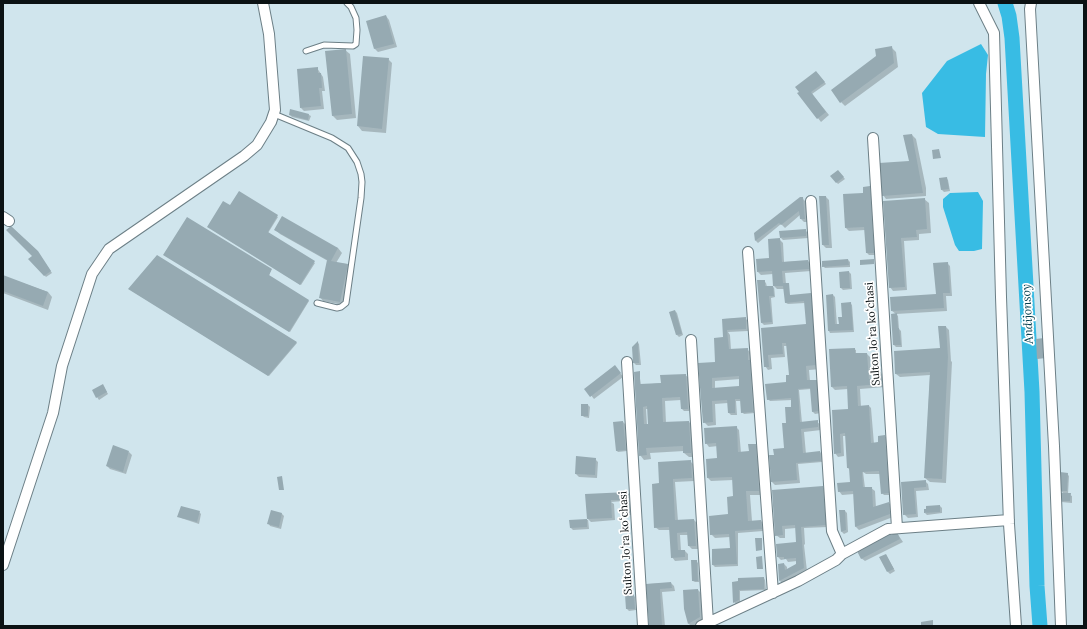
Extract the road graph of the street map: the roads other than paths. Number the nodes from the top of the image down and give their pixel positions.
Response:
1 (263, 3) edge
2 (347, 3) edge
3 (979, 3) edge
4 (1031, 3) edge
5 (306, 51) dead end
6 (274, 114) junction
7 (873, 138) dead end
8 (811, 201) dead end
9 (748, 252) dead end
10 (317, 302) dead end
11 (691, 340) dead end
12 (627, 362) dead end
13 (1009, 520) junction
14 (897, 528) junction
15 (842, 554) junction
16 (3, 565) edge
17 (773, 593) junction
18 (705, 624) edge
19 (643, 626) edge
20 (1016, 626) edge
21 (1061, 626) edge

1 - 6 street
2 - 5 lane
3 - 13 street
4 - 21 street
6 - 10 lane
6 - 16 street
7 - 14 street, Sulton Joʻra koʻchasi
8 - 15 street
9 - 17 street
11 - 18 street
12 - 19 street, Sulton Joʻra koʻchasi
13 - 14 street
13 - 20 street
14 - 15 street
15 - 17 street
17 - 18 street

